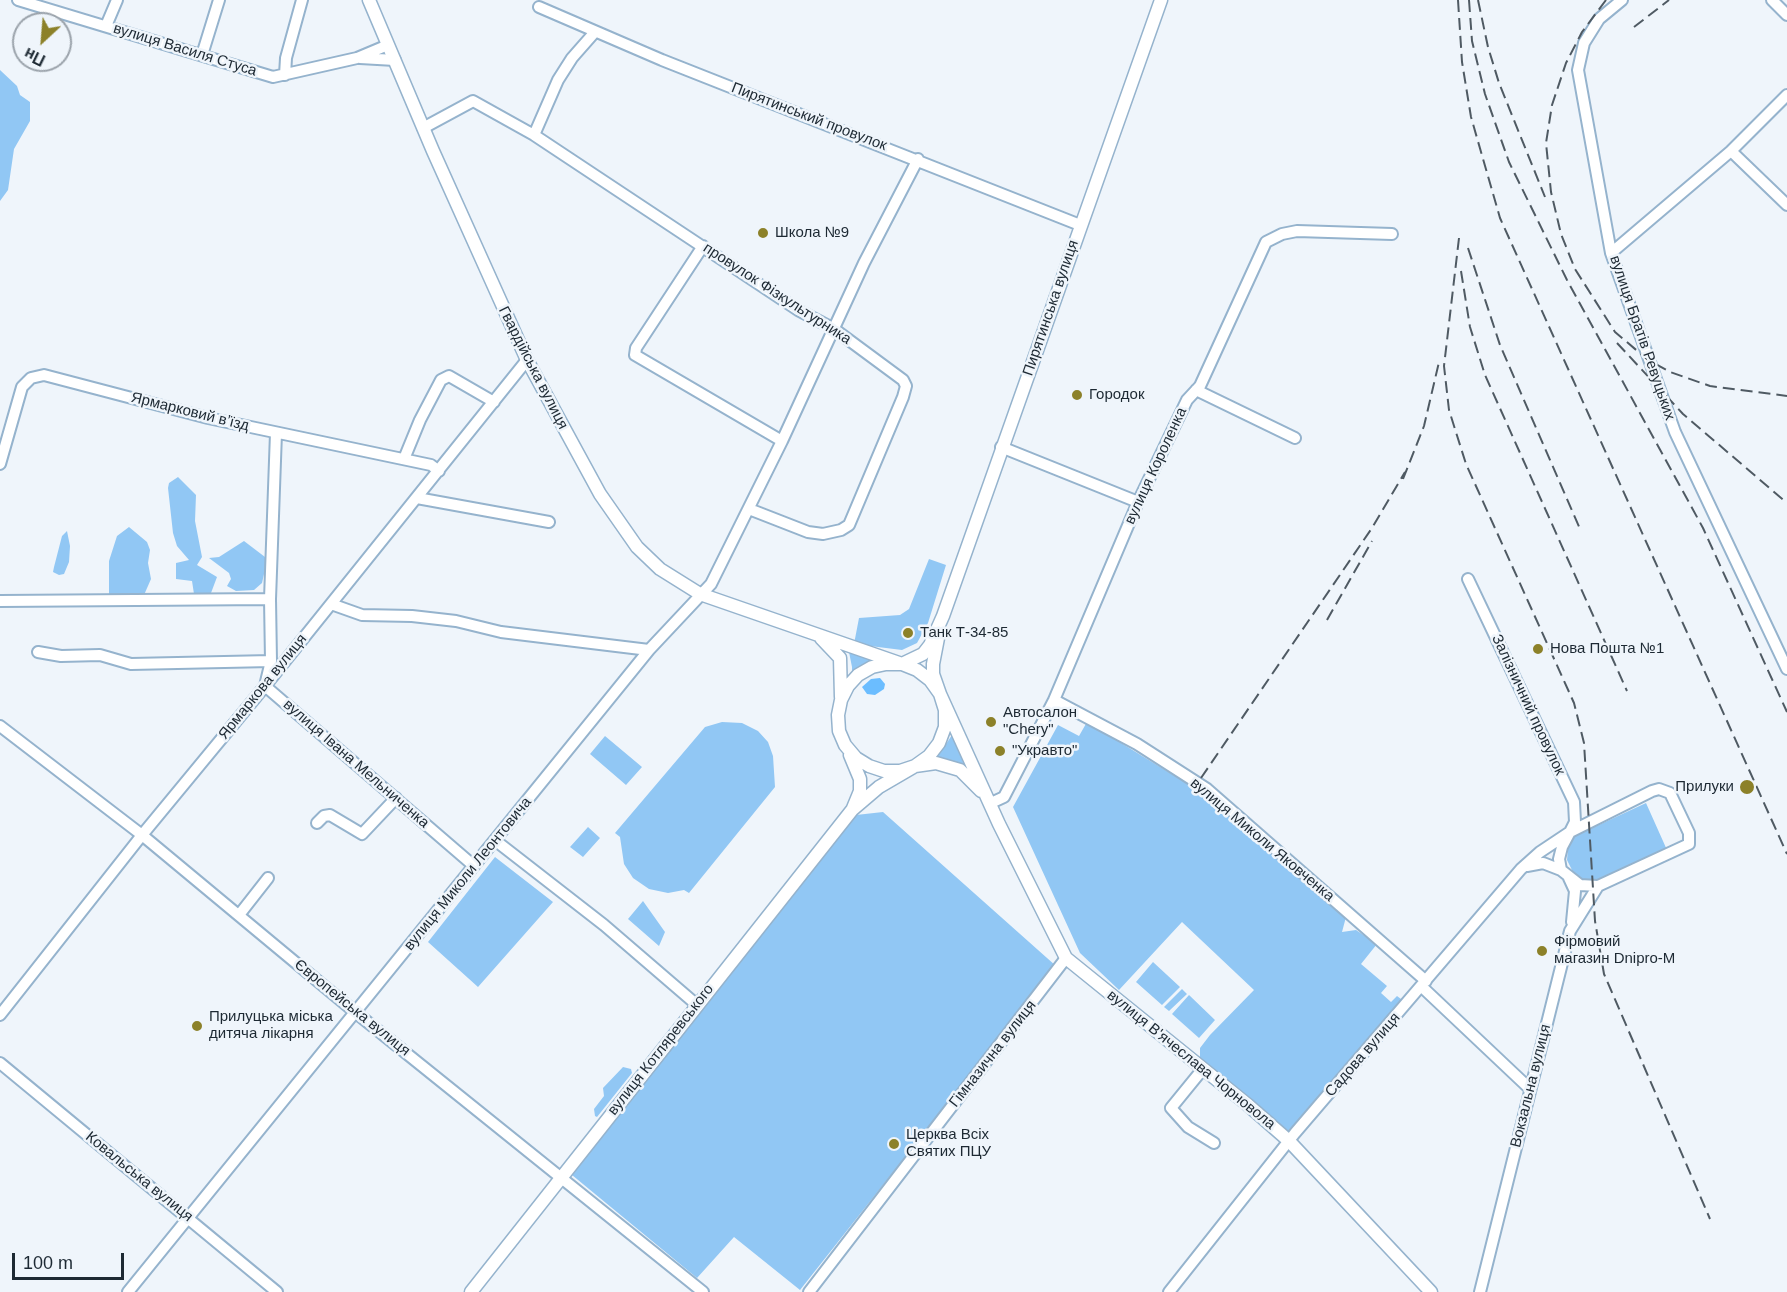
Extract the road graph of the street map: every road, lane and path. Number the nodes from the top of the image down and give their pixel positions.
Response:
1 (18, 0) edge
2 (117, 0) edge
3 (219, 0) edge
4 (302, 0) edge
5 (369, 0) edge
6 (1161, 0) edge
7 (1622, 0) edge
8 (1772, 0) edge
9 (539, 7) dead end
10 (1787, 15) edge
11 (106, 26) junction
12 (594, 33) junction
13 (388, 45) junction
14 (202, 55) junction
15 (357, 58) junction
16 (395, 60) junction
17 (285, 75) junction
18 (1787, 95) edge
19 (423, 128) junction
20 (534, 135) junction
21 (1731, 152) junction
22 (918, 159) junction
23 (1787, 205) edge
24 (1080, 225) junction
25 (1392, 234) dead end
26 (703, 246) junction
27 (1611, 253) junction
28 (834, 329) junction
29 (527, 360) junction
30 (1196, 390) junction
31 (494, 402) junction
32 (276, 433) junction
33 (1295, 438) dead end
34 (782, 441) junction
35 (1001, 447) junction
36 (404, 459) junction
37 (0, 464) edge
38 (439, 471) junction
39 (417, 498) junction
40 (1138, 502) junction
41 (749, 509) junction
42 (549, 522) dead end
43 (1468, 579) dead end
44 (700, 594) junction
45 (270, 599) junction
46 (0, 601) edge
47 (331, 604) junction
48 (943, 616) junction
49 (810, 630) junction
50 (649, 650) junction
51 (38, 652) dead end
52 (271, 661) junction
53 (902, 664) junction
54 (1787, 669) edge
55 (265, 686) junction
56 (940, 694) junction
57 (841, 699) junction
58 (1054, 700) junction
59 (0, 726) edge
60 (846, 746) junction
61 (915, 766) junction
62 (396, 798) junction
63 (991, 803) junction
64 (852, 810) junction
65 (318, 823) dead end
66 (1570, 832) junction
67 (142, 835) junction
68 (496, 841) junction
69 (474, 866) junction
70 (1521, 869) junction
71 (1565, 874) junction
72 (268, 878) dead end
73 (1598, 886) junction
74 (239, 915) junction
75 (1570, 931) junction
76 (1066, 958) junction
77 (1424, 984) junction
78 (698, 1005) junction
79 (355, 1012) junction
80 (0, 1015) edge
81 (0, 1063) edge
82 (1202, 1070) junction
83 (1529, 1088) junction
84 (1289, 1141) junction
85 (1214, 1143) dead end
86 (561, 1177) junction
87 (189, 1218) junction
88 (128, 1292) edge
89 (278, 1292) edge
90 (471, 1292) edge
91 (704, 1292) edge
92 (809, 1292) edge
93 (1169, 1292) edge
94 (1431, 1292) edge
95 (1480, 1292) edge

1 - 11 street, вулиця Василя Стуса
2 - 11 street
3 - 14 street
4 - 17 street
5 - 13 main road, Гвардійська вулиця
6 - 24 main road, Пирятинська вулиця
7 - 27 street, вулиця Братів Ревуцьких
8 - 10 street
9 - 12 street, Пирятинський провулок
11 - 14 street, вулиця Василя Стуса
12 - 20 street
12 - 22 street, Пирятинський провулок
13 - 15 street, вулиця Василя Стуса
13 - 16 main road, Гвардійська вулиця
14 - 17 street, вулиця Василя Стуса
15 - 16 street
15 - 17 street, вулиця Василя Стуса
16 - 19 main road, Гвардійська вулиця
18 - 21 street
19 - 20 street, провулок Фізкультурника
19 - 29 main road, Гвардійська вулиця
20 - 26 street, провулок Фізкультурника
21 - 23 street
21 - 27 street
22 - 24 street, Пирятинський провулок
22 - 28 street, вулиця Миколи Леонтовича
24 - 35 main road, Пирятинська вулиця
25 - 30 street, вулиця Короленка
26 - 28 street, провулок Фізкультурника
26 - 34 street
27 - 54 street, вулиця Братів Ревуцьких
28 - 34 street, вулиця Миколи Леонтовича
28 - 41 street, провулок Фізкультурника
29 - 31 street, Ярмаркова вулиця
29 - 44 main road, Гвардійська вулиця
30 - 33 street
30 - 40 street, вулиця Короленка
31 - 36 street
31 - 38 street, Ярмаркова вулиця
32 - 36 street, Ярмарковий вʼїзд
32 - 37 street, Ярмарковий вʼїзд
32 - 45 street
34 - 41 street, вулиця Миколи Леонтовича
35 - 40 street
35 - 48 main road, Пирятинська вулиця
36 - 38 street, Ярмарковий вʼїзд
38 - 39 street, Ярмаркова вулиця
39 - 42 street
39 - 47 street, Ярмаркова вулиця
40 - 58 street, вулиця Короленка
41 - 44 street, вулиця Миколи Леонтовича
43 - 66 street, Залізничний провулок
44 - 49 main road, Гвардійська вулиця
44 - 50 street, вулиця Миколи Леонтовича
45 - 46 street
45 - 52 street
47 - 50 street
47 - 55 street, Ярмаркова вулиця
48 - 53 main road
48 - 56 main road
49 - 53 main road, Гвардійська вулиця
49 - 57 main road
50 - 68 street, вулиця Миколи Леонтовича
51 - 52 street
52 - 55 street
53 - 56 main road
53 - 57 main road
55 - 62 street, вулиця Івана Мельниченка
55 - 67 street, Ярмаркова вулиця
56 - 61 main road
56 - 63 main road
57 - 60 main road
58 - 63 street, вулиця Короленка
58 - 77 street, вулиця Миколи Яковченка
59 - 67 street, Європейська вулиця
60 - 61 main road
60 - 64 main road
61 - 63 main road
61 - 64 main road
62 - 65 street
62 - 69 street, вулиця Івана Мельниченка
63 - 76 main road, вулиця В'ячеслава Чорновола
64 - 78 main road, вулиця Котляревського
66 - 70 street, Садова вулиця
66 - 71 street
66 - 73 street
67 - 74 street, Європейська вулиця
67 - 80 street, Ярмаркова вулиця
68 - 69 street, вулиця Миколи Леонтовича
68 - 78 street
69 - 79 street, вулиця Миколи Леонтовича
70 - 71 street
70 - 77 street, Садова вулиця
71 - 73 street
71 - 75 street
72 - 74 street
73 - 75 street, Вокзальна вулиця
74 - 79 street, Європейська вулиця
75 - 83 street, Вокзальна вулиця
76 - 82 main road, вулиця В'ячеслава Чорновола
76 - 92 street, Гімназична вулиця
77 - 83 street, вулиця Миколи Яковченка
77 - 84 street, Садова вулиця
78 - 86 main road, вулиця Котляревського
79 - 86 street, Європейська вулиця
79 - 87 street, вулиця Миколи Леонтовича
81 - 87 street, Ковальська вулиця
82 - 84 main road, вулиця В'ячеслава Чорновола
82 - 85 street
83 - 95 street, Вокзальна вулиця
84 - 93 street, Садова вулиця
84 - 94 main road, вулиця В'ячеслава Чорновола
86 - 90 main road, вулиця Котляревського
86 - 91 street, Європейська вулиця
87 - 88 street, вулиця Миколи Леонтовича
87 - 89 street, Ковальська вулиця

